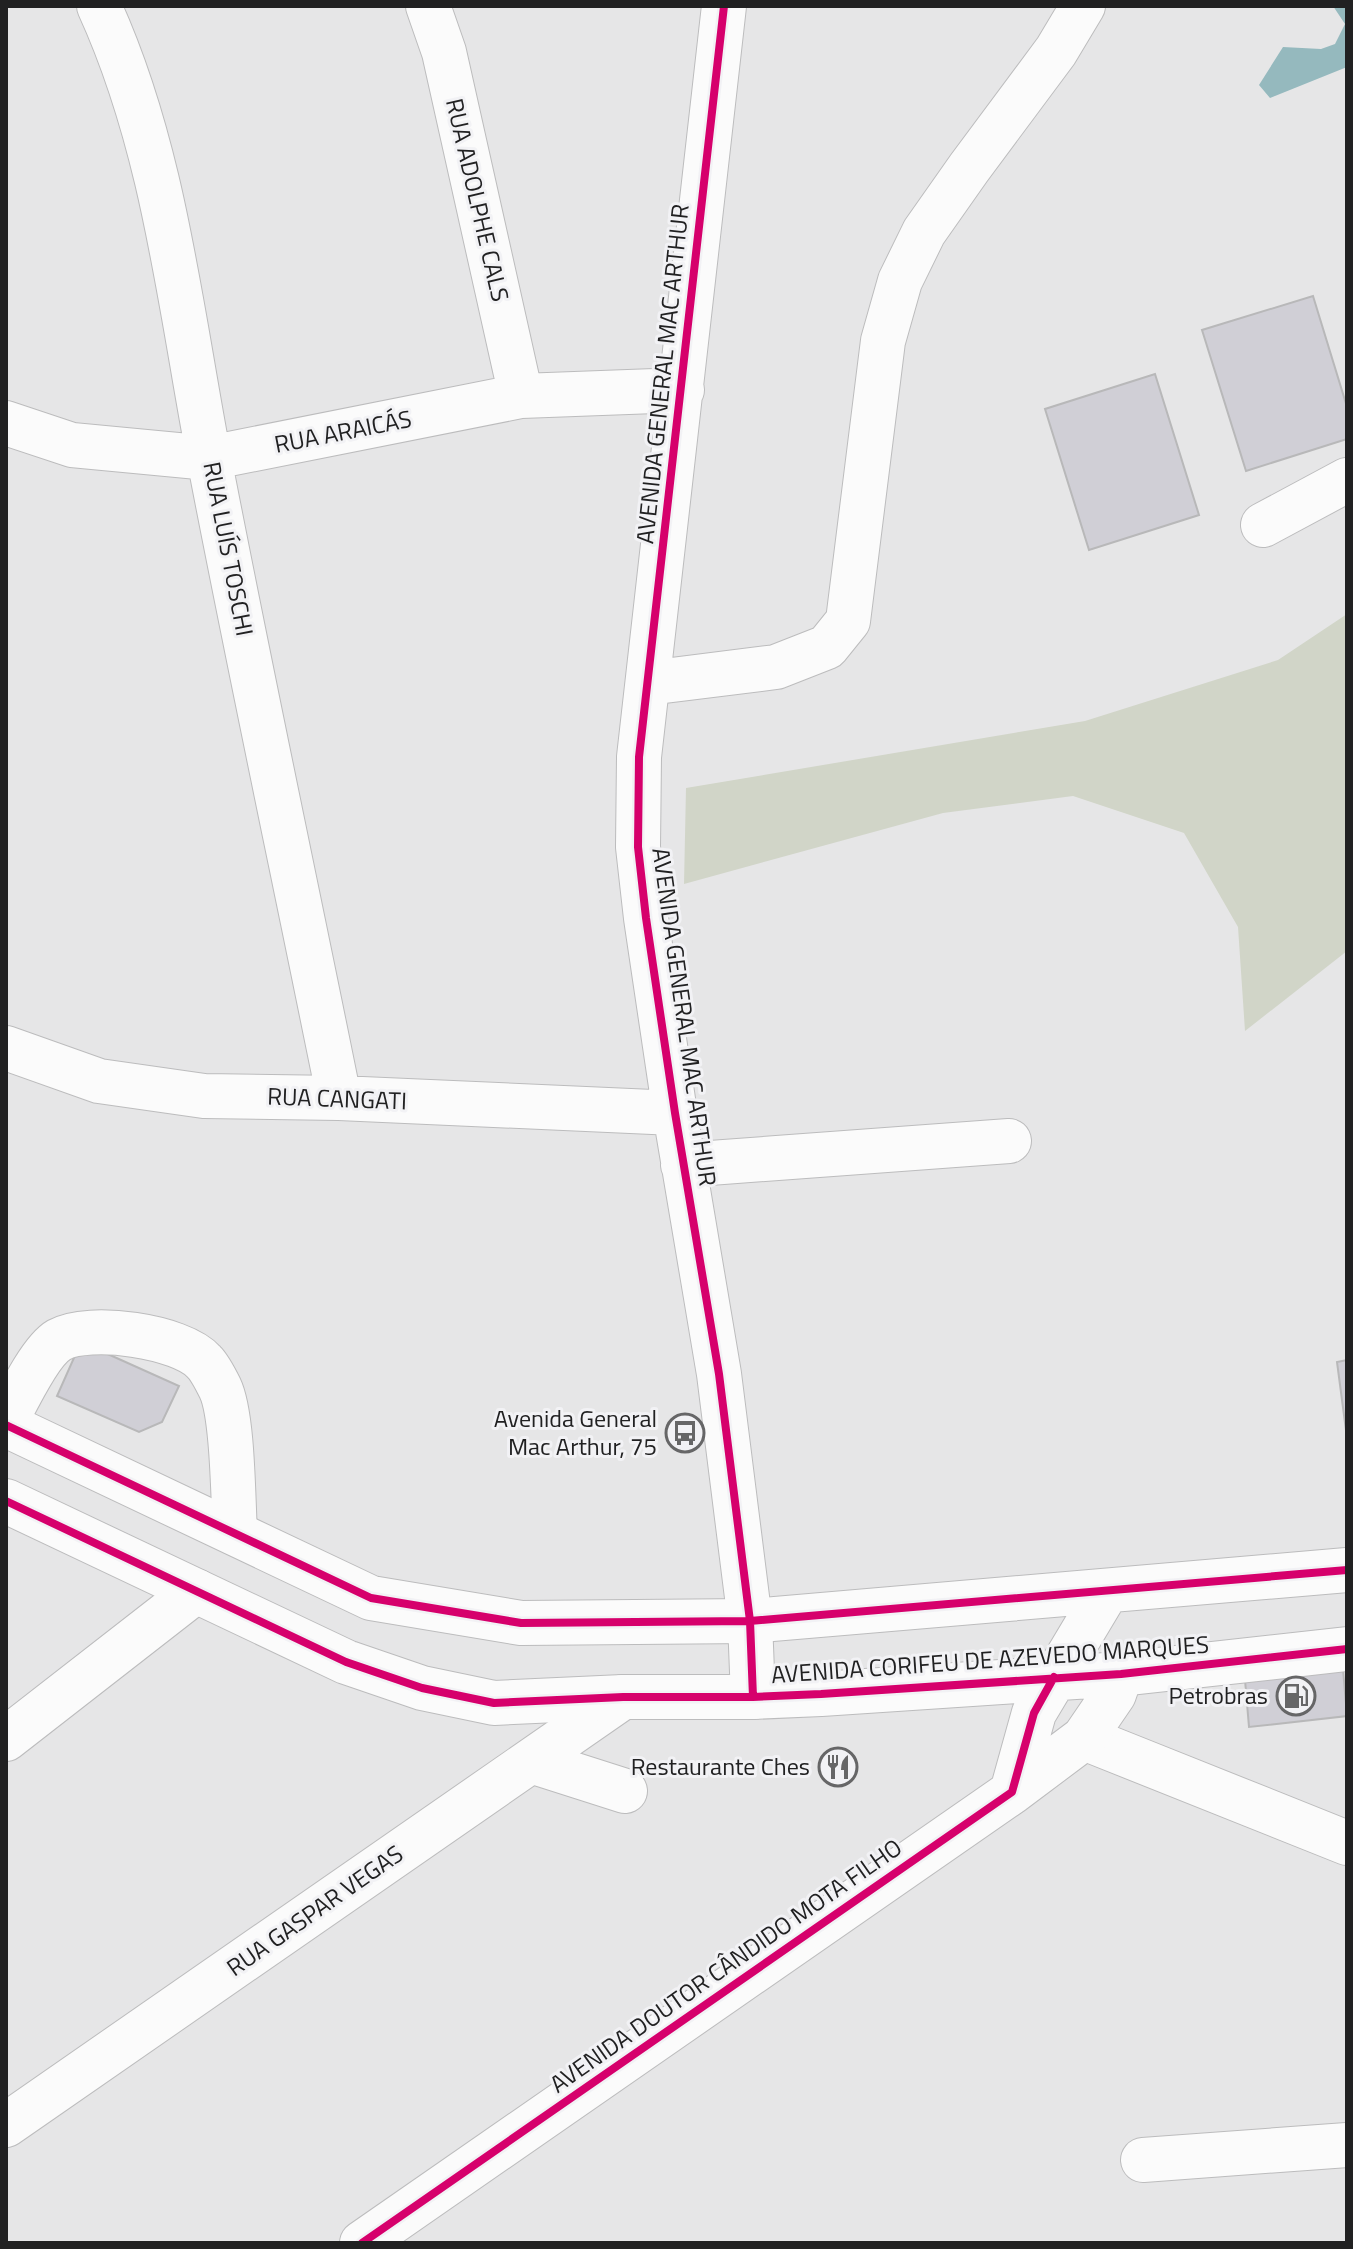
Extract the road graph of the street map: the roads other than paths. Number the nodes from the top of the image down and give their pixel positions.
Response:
1 (99, 6) edge
2 (428, 6) edge
3 (724, 6) edge
4 (1083, 6) edge
5 (682, 390) junction
6 (521, 396) junction
7 (6, 423) edge
8 (209, 458) junction
9 (1347, 480) edge
10 (1263, 525) dead end
11 (648, 683) junction
12 (6, 1048) edge
13 (339, 1098) junction
14 (675, 1113) junction
15 (1009, 1141) dead end
16 (683, 1165) junction
17 (6, 1423) edge
18 (6, 1501) edge
19 (235, 1533) junction
20 (1347, 1570) edge
21 (196, 1591) junction
22 (1107, 1591) junction
23 (750, 1621) junction
24 (1347, 1649) edge
25 (1121, 1674) junction
26 (1054, 1677) junction
27 (623, 1697) junction
28 (753, 1697) junction
29 (1084, 1738) junction
30 (6, 1739) edge
31 (531, 1761) junction
32 (625, 1791) dead end
33 (1012, 1792) junction
34 (1347, 1843) edge
35 (6, 2125) edge
36 (1347, 2145) edge
37 (1143, 2160) dead end
38 (362, 2243) edge

1 - 8 street, RUA LUÍS TOSCHI
2 - 6 street, RUA ADOLPHE CALS
3 - 5 street, AVENIDA GENERAL MAC ARTHUR
4 - 11 street
5 - 6 street, RUA ARAICÁS
5 - 11 street, AVENIDA GENERAL MAC ARTHUR
6 - 8 street, RUA ARAICÁS
7 - 8 street, RUA ARAICÁS
8 - 13 street, RUA LUÍS TOSCHI
9 - 10 street
11 - 14 street, AVENIDA GENERAL MAC ARTHUR
12 - 13 street, RUA CANGATI
13 - 14 street, RUA CANGATI
14 - 16 street, AVENIDA GENERAL MAC ARTHUR
15 - 16 street
16 - 23 street, AVENIDA GENERAL MAC ARTHUR
17 - 19 street
17 - 19 street
18 - 21 street, AVENIDA CORIFEU DE AZEVEDO MARQUES
19 - 23 street
20 - 22 street
21 - 27 street, AVENIDA CORIFEU DE AZEVEDO MARQUES
21 - 30 street
22 - 23 street
22 - 26 street
23 - 28 street, AVENIDA GENERAL MAC ARTHUR
24 - 25 street, AVENIDA CORIFEU DE AZEVEDO MARQUES
25 - 26 street, AVENIDA CORIFEU DE AZEVEDO MARQUES
25 - 29 street, AVENIDA DOUTOR CÂNDIDO MOTA FILHO
26 - 28 street, AVENIDA CORIFEU DE AZEVEDO MARQUES
26 - 33 street
27 - 28 street, AVENIDA CORIFEU DE AZEVEDO MARQUES
27 - 31 street, RUA GASPAR VEGAS
29 - 33 street, AVENIDA DOUTOR CÂNDIDO MOTA FILHO
29 - 34 street
31 - 32 street
31 - 35 street, RUA GASPAR VEGAS
33 - 38 street, AVENIDA DOUTOR CÂNDIDO MOTA FILHO
36 - 37 street

